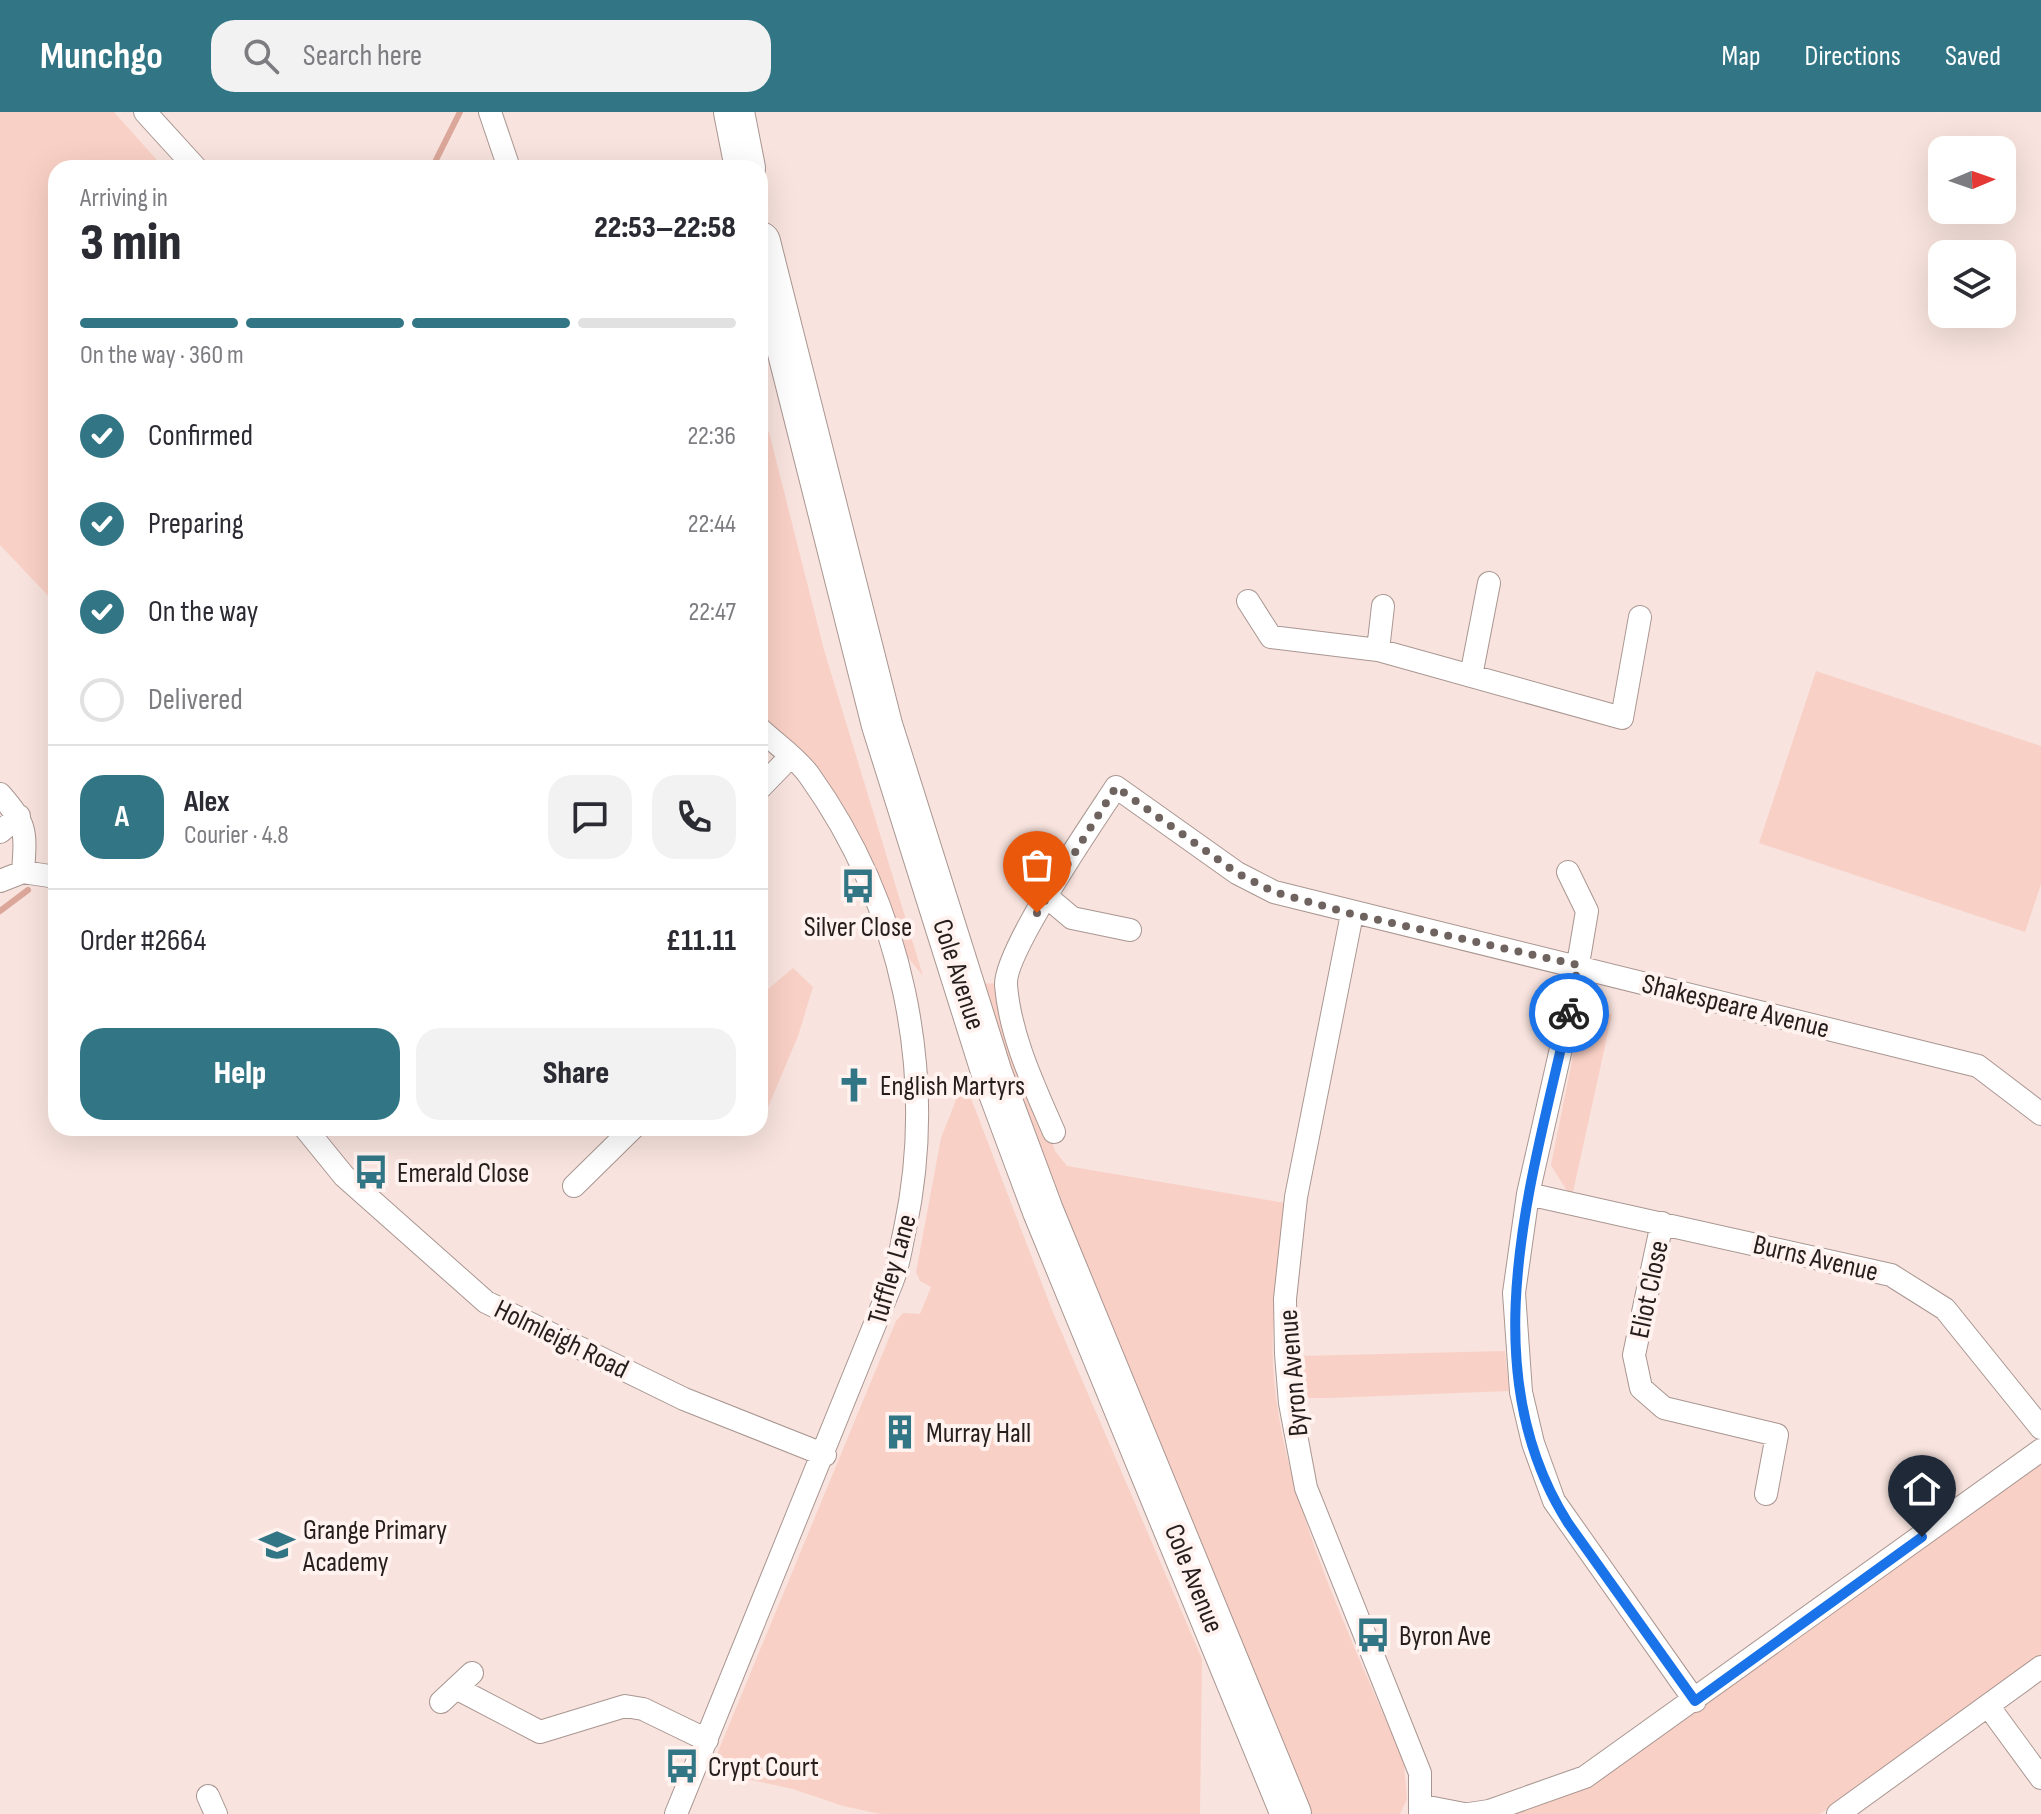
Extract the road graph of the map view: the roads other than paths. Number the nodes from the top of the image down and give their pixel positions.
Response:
1 (145, 112) edge
2 (490, 112) edge
3 (734, 112) edge
4 (189, 160) edge
5 (506, 160) edge
6 (743, 160) edge
7 (768, 282) edge
8 (1489, 583) dead end
9 (1248, 601) dead end
10 (1383, 606) dead end
11 (1640, 617) dead end
12 (1378, 650) junction
13 (1471, 676) junction
14 (768, 736) edge
15 (790, 757) junction
16 (768, 780) edge
17 (0, 794) edge
18 (19, 816) junction
19 (0, 832) edge
20 (23, 872) junction
21 (1568, 872) dead end
22 (48, 876) edge
23 (0, 881) edge
24 (1046, 896) junction
25 (1352, 914) junction
26 (1130, 930) dead end
27 (1578, 965) junction
28 (2041, 1114) edge
29 (1054, 1132) dead end
30 (312, 1136) edge
31 (625, 1136) edge
32 (574, 1186) dead end
33 (1528, 1194) junction
34 (1662, 1223) junction
35 (2041, 1428) edge
36 (2041, 1450) edge
37 (825, 1455) junction
38 (1766, 1494) dead end
39 (2041, 1667) edge
40 (456, 1688) dead end
41 (1695, 1701) junction
42 (1989, 1707) junction
43 (707, 1740) junction
44 (2041, 1778) edge
45 (1422, 1810) edge
46 (1847, 1812) edge
47 (676, 1814) edge
48 (1291, 1814) edge
49 (1466, 1814) edge

1 - 4 street
2 - 5 street
3 - 6 highway
7 - 48 highway, Cole Avenue
8 - 13 street
9 - 12 street
10 - 12 street
11 - 13 street
12 - 13 street
14 - 15 street, Tuffley Lane
15 - 16 street
15 - 37 street, Tuffley Lane
17 - 18 street
18 - 19 street
18 - 20 street
20 - 22 street
20 - 23 street
21 - 27 street
24 - 25 street, Shakespeare Avenue
24 - 26 street
24 - 29 street
25 - 27 street, Shakespeare Avenue
25 - 45 street, Byron Avenue
27 - 28 street, Shakespeare Avenue
27 - 33 street
30 - 37 street, Holmleigh Road
31 - 32 street
33 - 34 street, Burns Avenue
33 - 41 street
34 - 35 street, Burns Avenue
34 - 38 street, Eliot Close
36 - 41 street
37 - 43 street, Tuffley Lane
39 - 42 street
40 - 43 street
41 - 49 street
42 - 44 street
42 - 46 street
43 - 47 street, Tuffley Lane
45 - 49 street

